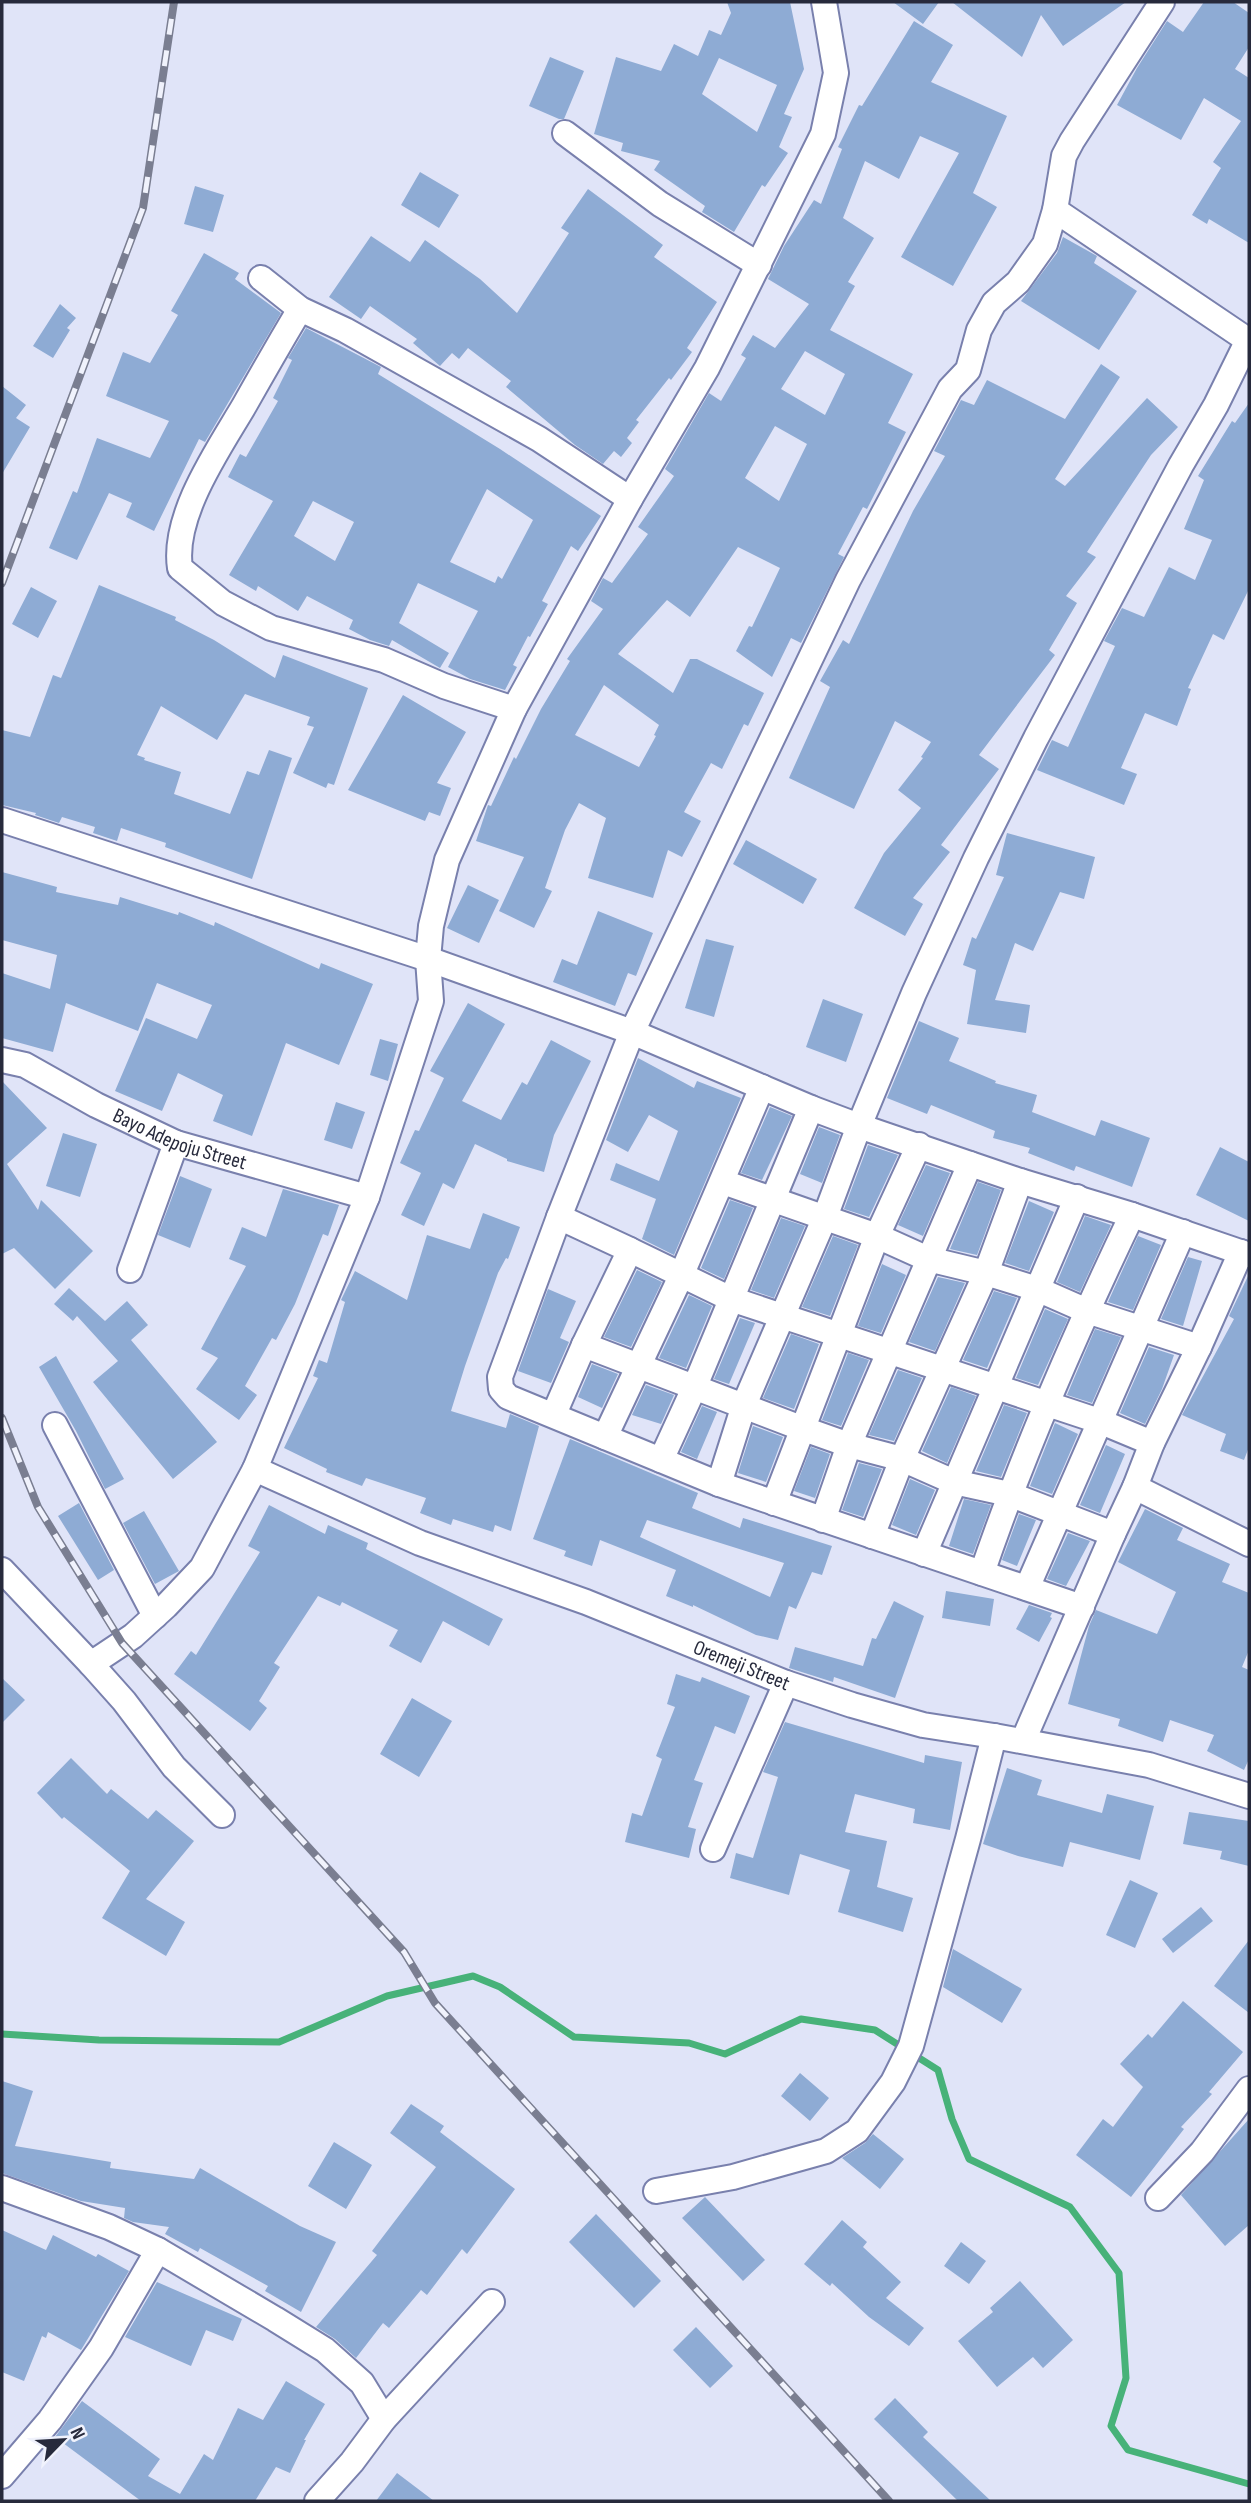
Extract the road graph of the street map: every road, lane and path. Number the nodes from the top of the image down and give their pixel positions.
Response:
1 (824, 2) edge
2 (1162, 2) edge
3 (565, 133) dead end
4 (1055, 209) junction
5 (759, 264) junction
6 (261, 278) dead end
7 (300, 309) junction
8 (1249, 340) edge
9 (630, 499) junction
10 (514, 709) junction
11 (2, 820) edge
12 (428, 959) junction
13 (632, 1032) junction
14 (2, 1059) edge
15 (762, 1087) junction
16 (811, 1108) junction
17 (859, 1126) junction
18 (176, 1143) junction
19 (919, 1145) junction
20 (970, 1164) junction
21 (1020, 1181) junction
22 (723, 1182) junction
23 (367, 1197) junction
24 (1077, 1197) junction
25 (772, 1199) junction
26 (1132, 1215) junction
27 (559, 1217) junction
28 (825, 1217) junction
29 (1183, 1232) junction
30 (877, 1236) junction
31 (630, 1250) junction
32 (1245, 1253) edge
33 (928, 1259) junction
34 (130, 1270) dead end
35 (986, 1273) junction
36 (681, 1276) junction
37 (1037, 1289) junction
38 (731, 1299) junction
39 (1087, 1311) junction
40 (782, 1315) junction
41 (1140, 1327) junction
42 (838, 1334) junction
43 (584, 1345) junction
44 (1199, 1347) junction
45 (890, 1353) junction
46 (639, 1366) junction
47 (942, 1369) junction
48 (994, 1386) junction
49 (695, 1387) junction
50 (1046, 1404) junction
51 (744, 1405) junction
52 (554, 1415) junction
53 (1099, 1421) junction
54 (55, 1425) dead end
55 (801, 1428) junction
56 (605, 1437) junction
57 (1152, 1443) junction
58 (849, 1445) junction
59 (902, 1459) junction
60 (661, 1460) junction
61 (255, 1469) junction
62 (954, 1482) junction
63 (719, 1484) junction
64 (1135, 1487) junction
65 (1009, 1494) junction
66 (774, 1503) junction
67 (1060, 1514) junction
68 (823, 1520) junction
69 (1113, 1534) junction
70 (872, 1536) junction
71 (1249, 1544) edge
72 (924, 1553) junction
73 (2, 1570) edge
74 (982, 1573) junction
75 (1027, 1588) junction
76 (1082, 1607) junction
77 (155, 1616) junction
78 (91, 1664) junction
79 (786, 1683) junction
80 (994, 1735) junction
81 (1023, 1741) junction
82 (1249, 1796) edge
83 (222, 1815) dead end
84 (713, 1849) dead end
85 (1249, 2089) edge
86 (2, 2188) edge
87 (656, 2191) dead end
88 (1158, 2198) dead end
89 (158, 2250) junction
90 (492, 2302) dead end
91 (384, 2418) junction
92 (2, 2476) edge
93 (317, 2501) edge

1 - 5 street
2 - 4 street
3 - 5 street
4 - 8 street
4 - 13 street
5 - 9 street
6 - 7 street
7 - 9 street
7 - 10 street
8 - 17 street
9 - 10 street
10 - 12 street
11 - 12 street
12 - 13 street
12 - 23 street
13 - 15 street
13 - 27 street
14 - 18 street, Bayo Adepoju Street
15 - 16 street
15 - 22 street
16 - 17 street
16 - 25 street
17 - 19 street
17 - 28 street
18 - 23 street, Bayo Adepoju Street
18 - 34 street
19 - 20 street
19 - 30 street
20 - 21 street
20 - 33 street
21 - 24 street
21 - 35 street
22 - 25 street
22 - 36 street
23 - 61 street
24 - 26 street
24 - 37 street
25 - 28 street
25 - 38 street
26 - 29 street
26 - 39 street
27 - 31 street
27 - 52 street
28 - 30 street
28 - 40 street
29 - 32 street
29 - 41 street
30 - 33 street
30 - 42 street
31 - 36 street
31 - 43 street
32 - 44 street
33 - 35 street
33 - 45 street
35 - 37 street
35 - 47 street
36 - 38 street
36 - 46 street
37 - 39 street
37 - 48 street
38 - 40 street
38 - 49 street
39 - 41 street
39 - 50 street
40 - 42 street
40 - 51 street
41 - 44 street
41 - 53 street
42 - 45 street
42 - 55 street
43 - 46 street
43 - 52 street
44 - 57 street
45 - 47 street
45 - 58 street
46 - 49 street
46 - 56 street
47 - 48 street
47 - 59 street
48 - 50 street
48 - 62 street
49 - 51 street
49 - 60 street
50 - 53 street
50 - 65 street
51 - 55 street
51 - 63 street
52 - 56 street
53 - 57 street
53 - 67 street
54 - 77 street
55 - 58 street
55 - 66 street
56 - 60 street
57 - 64 street
58 - 59 street
58 - 68 street
59 - 62 street
59 - 70 street
60 - 63 street
61 - 77 street
61 - 79 street, Oremeji Street
62 - 65 street
62 - 72 street
63 - 66 street
64 - 69 street
64 - 71 street
65 - 67 street
65 - 74 street
66 - 68 street
67 - 69 street
67 - 75 street
68 - 70 street
69 - 76 street
70 - 72 street
72 - 74 street
73 - 78 street
74 - 75 street
75 - 76 street
76 - 81 street
77 - 78 street
78 - 83 street
79 - 80 street, Oremeji Street
79 - 84 street
80 - 81 street, Oremeji Street
80 - 87 street
81 - 82 street, Oremeji Street
85 - 88 street
86 - 89 street
89 - 91 street
89 - 92 street
90 - 91 street
91 - 93 street

